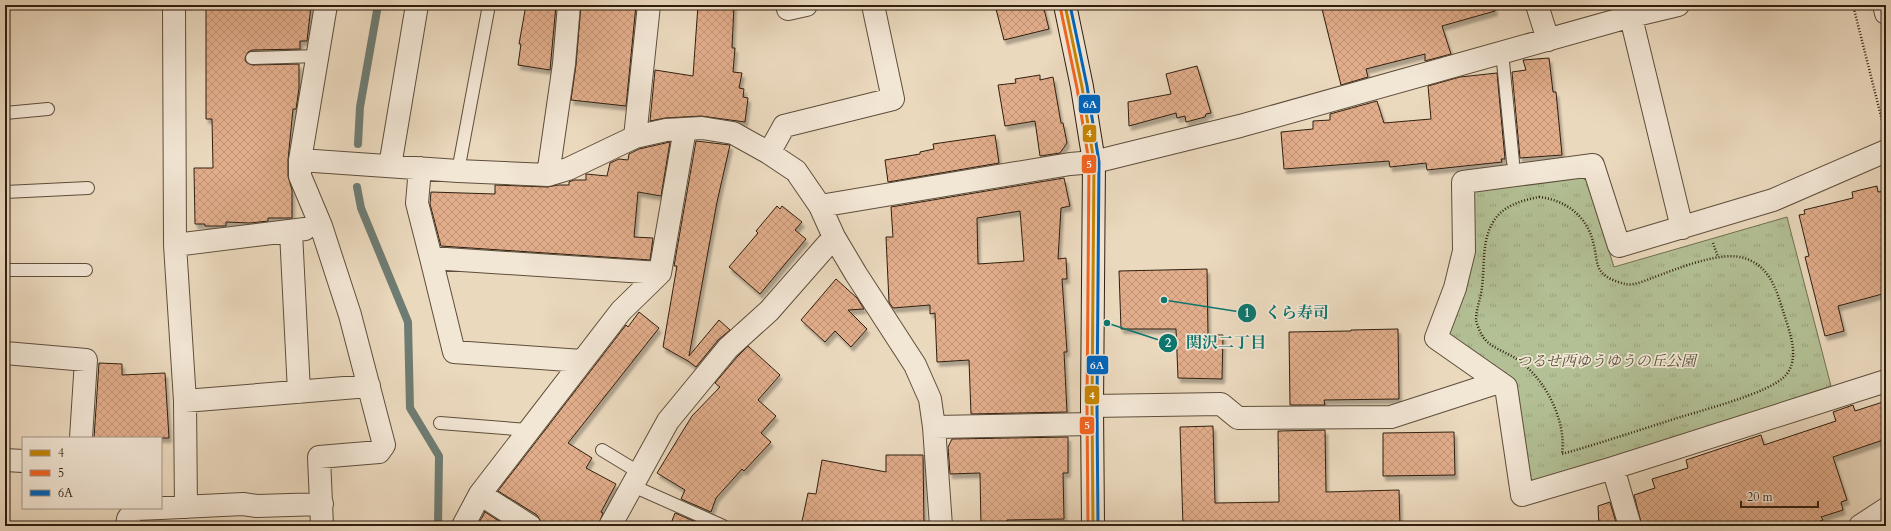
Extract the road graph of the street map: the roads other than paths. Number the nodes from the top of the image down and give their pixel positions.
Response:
1 (174, 5) edge
2 (326, 5) edge
3 (417, 5) edge
4 (488, 5) edge
5 (569, 5) edge
6 (649, 5) edge
7 (873, 5) edge
8 (1065, 5) edge
9 (1537, 5) edge
10 (1678, 5) edge
11 (1884, 5) edge
12 (1630, 11) edge
13 (1886, 13) edge
14 (1548, 40) junction
15 (1502, 52) junction
16 (318, 56) junction
17 (252, 58) dead end
18 (48, 109) dead end
19 (5, 113) edge
20 (685, 129) junction
21 (635, 137) junction
22 (1886, 151) edge
23 (769, 153) junction
24 (300, 160) junction
25 (1094, 162) junction
26 (1513, 162) dead end
27 (390, 166) junction
28 (420, 168) junction
29 (458, 171) junction
30 (548, 175) junction
31 (88, 188) dead end
32 (5, 192) edge
33 (820, 206) junction
34 (320, 226) junction
35 (1682, 228) junction
36 (291, 232) junction
37 (834, 236) junction
38 (175, 245) junction
39 (431, 258) junction
40 (5, 270) edge
41 (86, 270) dead end
42 (660, 273) junction
43 (5, 352) edge
44 (582, 361) junction
45 (1886, 381) edge
46 (1499, 382) junction
47 (369, 386) junction
48 (300, 392) junction
49 (185, 401) junction
50 (1092, 415) junction
51 (440, 423) dead end
52 (934, 427) junction
53 (528, 430) junction
54 (81, 437) edge
55 (602, 450) dead end
56 (5, 460) edge
57 (22, 461) edge
58 (1613, 468) junction
59 (636, 479) junction
60 (480, 494) junction
61 (322, 504) junction
62 (186, 507) junction
63 (162, 508) edge
64 (135, 509) edge
65 (1886, 509) edge
66 (127, 526) edge
67 (322, 526) edge
68 (463, 526) edge
69 (530, 526) edge
70 (610, 526) edge
71 (723, 526) edge
72 (941, 526) edge
73 (1093, 526) edge
74 (1630, 526) edge
75 (1860, 526) edge

1 - 38 street
2 - 16 street
3 - 27 street
4 - 29 lane
5 - 30 street
6 - 21 street
7 - 23 street
8 - 25 street
9 - 14 street
10 - 12 street
11 - 13 street
12 - 14 street
12 - 35 street
14 - 15 street
15 - 25 street
15 - 26 lane
16 - 17 lane
16 - 24 street
18 - 19 lane
20 - 21 street
20 - 23 street
20 - 42 street
21 - 30 street
22 - 35 street
23 - 33 street
24 - 27 street
24 - 34 street
25 - 33 street
25 - 50 street
27 - 28 street
28 - 29 street
28 - 39 street
29 - 30 street
31 - 32 lane
33 - 37 street
34 - 36 street
34 - 47 street
35 - 46 street
36 - 38 street
36 - 48 street
37 - 52 street
37 - 59 street
38 - 49 street
39 - 42 street
39 - 44 street
40 - 41 lane
42 - 44 street
43 - 54 street
44 - 53 street
45 - 58 street
46 - 50 street
46 - 58 street
47 - 48 street
47 - 61 street
48 - 49 street
49 - 62 street
50 - 52 street
50 - 73 street
51 - 53 lane
52 - 72 street
53 - 60 street
55 - 59 lane
56 - 57 street
58 - 74 street
59 - 70 street
59 - 71 lane
60 - 68 street
60 - 69 street
61 - 62 street
61 - 67 street
62 - 63 street
64 - 66 street
65 - 75 street

